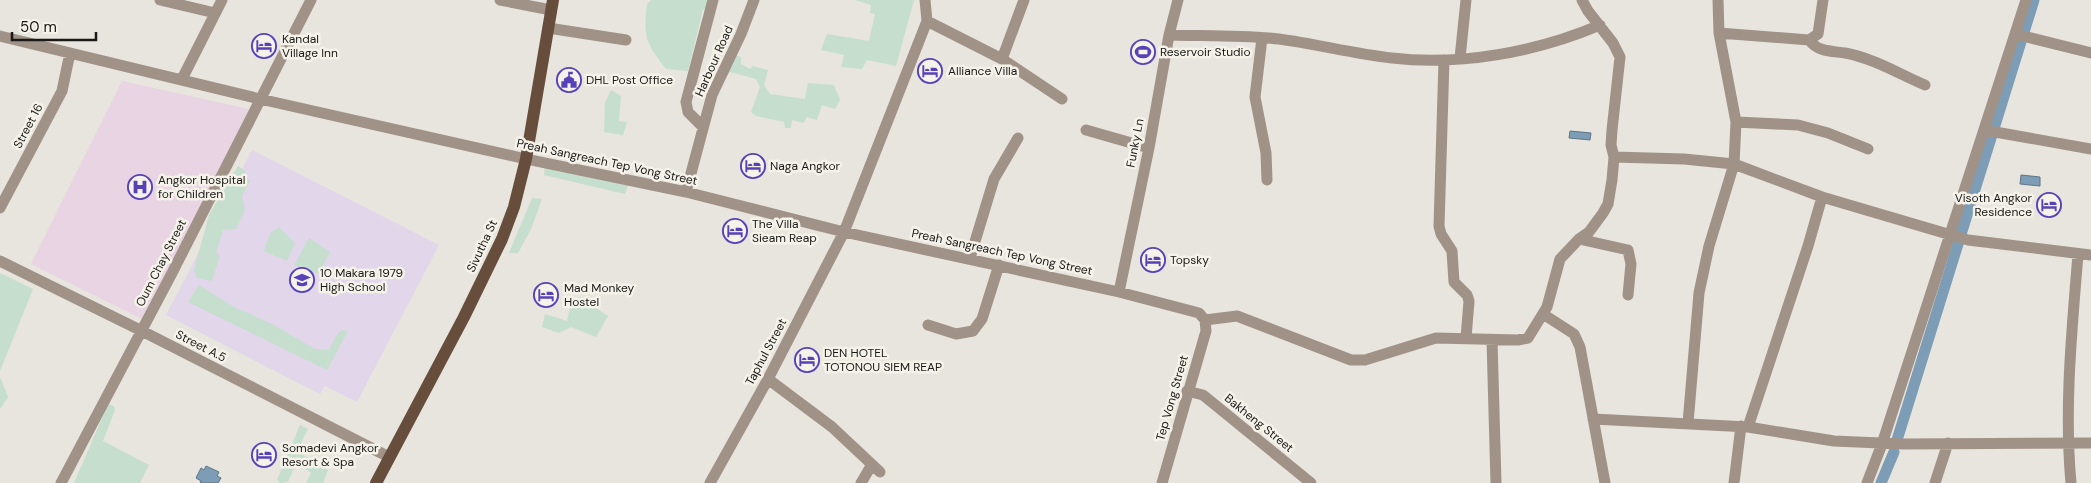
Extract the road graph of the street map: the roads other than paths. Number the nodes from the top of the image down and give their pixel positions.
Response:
1 (160, 0) edge
2 (222, 0) edge
3 (311, 0) edge
4 (500, 0) edge
5 (712, 0) edge
6 (754, 0) edge
7 (926, 0) edge
8 (1024, 0) edge
9 (1178, 0) edge
10 (1466, 0) edge
11 (1582, 0) edge
12 (1718, 0) edge
13 (1823, 0) edge
14 (2026, 0) edge
15 (520, 2) edge
16 (549, 3) edge
17 (215, 13) junction
18 (927, 21) junction
19 (1600, 25) junction
20 (548, 28) junction
21 (1719, 33) junction
22 (1170, 35) junction
23 (2018, 35) junction
24 (0, 36) edge
25 (1262, 38) junction
26 (626, 40) dead end
27 (1809, 40) junction
28 (70, 52) junction
29 (2091, 53) edge
30 (1460, 58) junction
31 (1002, 59) junction
32 (1444, 60) junction
33 (182, 78) junction
34 (1926, 85) dead end
35 (260, 98) junction
36 (1062, 99) dead end
37 (1736, 122) junction
38 (703, 127) junction
39 (1086, 130) dead end
40 (1987, 131) junction
41 (1018, 138) dead end
42 (1149, 148) junction
43 (1868, 149) dead end
44 (2091, 149) edge
45 (1614, 157) junction
46 (526, 159) junction
47 (1734, 164) junction
48 (1267, 180) dead end
49 (686, 192) junction
50 (1822, 197) junction
51 (0, 208) edge
52 (844, 232) junction
53 (1954, 236) junction
54 (1579, 239) junction
55 (2078, 254) junction
56 (2091, 255) edge
57 (970, 258) junction
58 (0, 262) edge
59 (999, 265) junction
60 (1119, 292) junction
61 (1628, 295) dead end
62 (1543, 314) junction
63 (1205, 320) junction
64 (928, 326) dead end
65 (142, 331) junction
66 (1466, 338) junction
67 (1492, 340) junction
68 (768, 379) junction
69 (1187, 391) junction
70 (1593, 419) junction
71 (1688, 423) junction
72 (1744, 427) junction
73 (2067, 442) junction
74 (1886, 443) junction
75 (1948, 443) junction
76 (2091, 443) edge
77 (389, 457) junction
78 (61, 483) edge
79 (376, 483) edge
80 (710, 483) edge
81 (861, 483) edge
82 (1162, 483) edge
83 (1312, 483) edge
84 (1496, 483) edge
85 (1605, 483) edge
86 (1734, 483) edge
87 (1867, 483) edge
88 (1935, 483) edge
89 (2070, 483) edge

1 - 17 street
2 - 17 street
3 - 35 street, Oum Chay Street
4 - 15 street
5 - 38 street
6 - 38 street, Harbour Road
7 - 18 street
8 - 31 street
9 - 22 street, Funky Ln
10 - 30 street
11 - 19 street
12 - 21 street
13 - 27 street
14 - 23 street
15 - 16 street
16 - 20 main road, Sivutha St
17 - 33 street
18 - 31 street
18 - 52 street, Taphul Street
19 - 30 street
19 - 45 street
20 - 26 street
20 - 46 main road, Sivutha St
21 - 27 street
21 - 37 street
22 - 25 street
22 - 42 street, Funky Ln
23 - 29 street
23 - 40 street
24 - 28 street, Preah Sangreach Tep Vong Street
25 - 32 street
25 - 48 street
27 - 34 street
28 - 33 street, Preah Sangreach Tep Vong Street
28 - 51 street, Street 16
30 - 32 street
31 - 36 street
32 - 66 street
33 - 35 street, Preah Sangreach Tep Vong Street
35 - 46 street, Preah Sangreach Tep Vong Street
35 - 65 street, Oum Chay Street
37 - 43 street
37 - 47 street
38 - 49 street, Harbour Road
39 - 42 street
40 - 44 street
40 - 53 street
41 - 57 street
42 - 60 street, Funky Ln
45 - 47 street
45 - 54 street
46 - 49 street, Preah Sangreach Tep Vong Street
46 - 77 main road, Sivutha St
47 - 50 street
47 - 71 street
49 - 52 street, Preah Sangreach Tep Vong Street
50 - 53 street
50 - 72 street
52 - 57 street, Preah Sangreach Tep Vong Street
52 - 68 street, Taphul Street
53 - 55 street
53 - 74 street
54 - 61 street
54 - 62 street
55 - 56 street
55 - 73 street
57 - 59 street, Preah Sangreach Tep Vong Street
58 - 65 street, Street A.5
59 - 60 street, Preah Sangreach Tep Vong Street
59 - 64 street
60 - 63 street, Preah Sangreach Tep Vong Street
62 - 67 street
62 - 70 street
63 - 66 street
63 - 69 street, Tep Vong Street
65 - 77 street, Street A.5
65 - 78 street, Oum Chay Street
66 - 67 street
67 - 84 street
68 - 80 street, Taphul Street
68 - 81 street
69 - 82 street, Tep Vong Street
69 - 83 street, Bakheng Street
70 - 71 street
70 - 85 street
71 - 72 street
72 - 74 street
72 - 86 street
73 - 75 street
73 - 76 street
73 - 89 street
74 - 75 street
74 - 87 street
75 - 88 street
77 - 79 main road, Sivutha St

